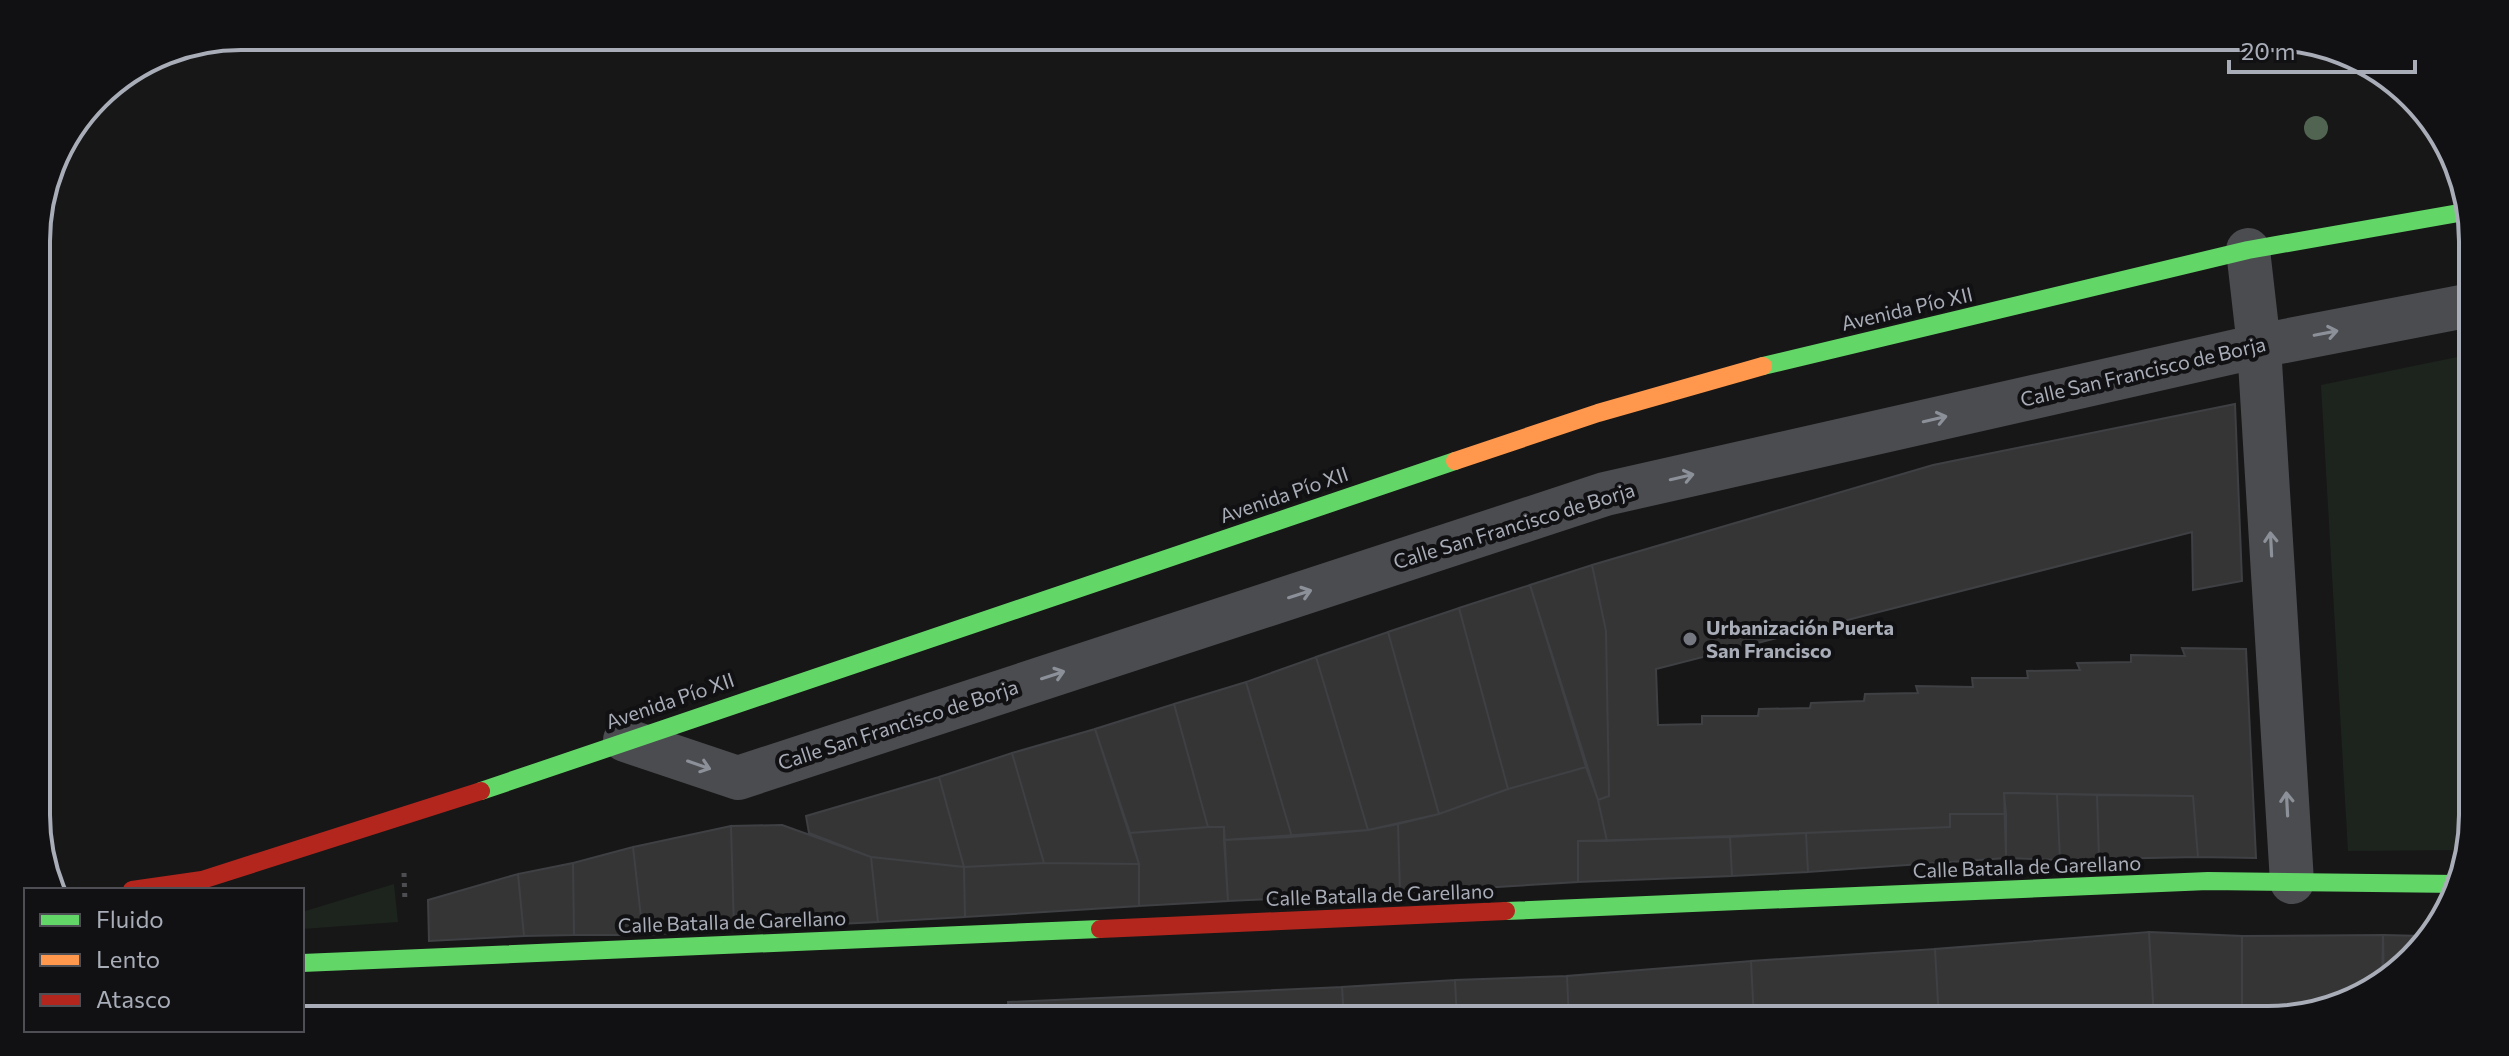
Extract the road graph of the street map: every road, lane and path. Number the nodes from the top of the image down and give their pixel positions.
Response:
1 (2456, 213) edge
2 (2248, 250) junction
3 (2459, 307) edge
4 (2259, 346) junction
5 (625, 740) junction
6 (2292, 882) junction
7 (2445, 884) edge
8 (146, 888) edge
9 (304, 963) edge

1 - 2 street, Avenida Pío XII
2 - 4 street
2 - 5 street, Avenida Pío XII
4 -> 3 street, Calle San Francisco de Borja
5 -> 4 street, Calle San Francisco de Borja
6 -> 4 street
5 - 8 street, Avenida Pío XII
6 - 7 street, Calle Batalla de Garellano
6 - 9 street, Calle Batalla de Garellano

